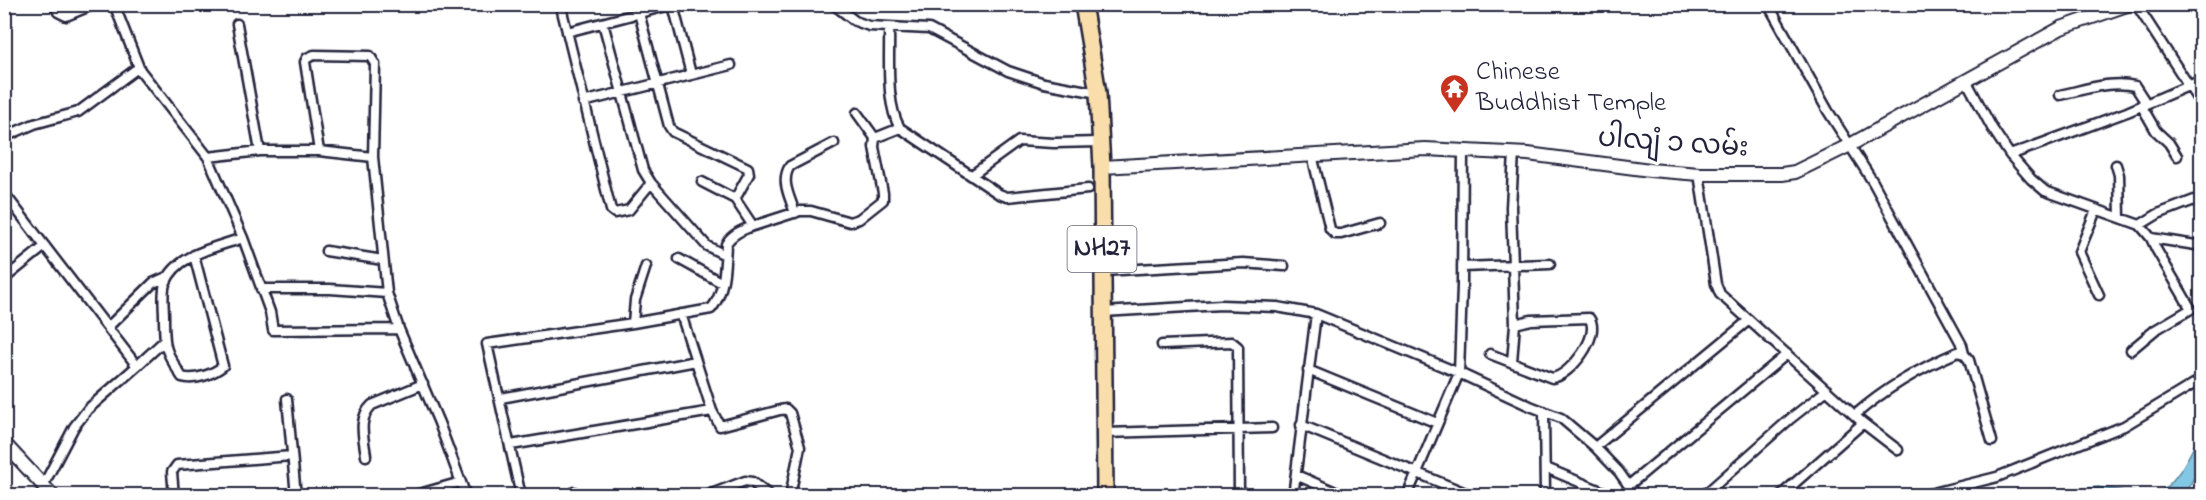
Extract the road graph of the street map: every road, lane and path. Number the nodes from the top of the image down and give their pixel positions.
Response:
1 (55, 4) edge
2 (95, 4) edge
3 (114, 4) edge
4 (833, 4) edge
5 (1083, 4) edge
6 (1768, 4) edge
7 (2130, 4) edge
8 (2136, 4) edge
9 (674, 5) edge
10 (2108, 7) edge
11 (562, 11) dead end
12 (639, 13) junction
13 (603, 22) junction
14 (237, 24) dead end
15 (889, 28) junction
16 (567, 32) junction
17 (732, 65) dead end
18 (140, 70) junction
19 (691, 74) junction
20 (1966, 80) junction
21 (2202, 80) edge
22 (658, 84) junction
23 (2190, 85) junction
24 (621, 92) junction
25 (1098, 93) junction
26 (2060, 95) dead end
27 (583, 102) junction
28 (2144, 104) junction
29 (2202, 106) edge
30 (857, 113) dead end
31 (900, 128) junction
32 (4, 137) edge
33 (875, 138) junction
34 (1100, 142) junction
35 (834, 143) dead end
36 (1850, 145) junction
37 (1463, 150) junction
38 (260, 151) junction
39 (319, 152) junction
40 (1514, 153) junction
41 (1312, 155) junction
42 (2010, 155) junction
43 (2177, 156) dead end
44 (207, 157) junction
45 (373, 157) junction
46 (2116, 165) dead end
47 (1102, 167) junction
48 (1699, 174) junction
49 (972, 175) junction
50 (702, 182) dead end
51 (651, 183) junction
52 (1088, 189) dead end
53 (4, 193) edge
54 (2202, 197) edge
55 (735, 199) junction
56 (2096, 210) junction
57 (795, 213) junction
58 (2120, 217) junction
59 (1380, 223) dead end
60 (2140, 225) junction
61 (753, 226) junction
62 (243, 238) junction
63 (2151, 238) junction
64 (45, 246) junction
65 (2202, 246) edge
66 (326, 251) dead end
67 (194, 255) junction
68 (725, 255) junction
69 (679, 259) dead end
70 (383, 260) junction
71 (1550, 264) dead end
72 (646, 266) dead end
73 (1284, 266) dead end
74 (1462, 267) junction
75 (1514, 267) junction
76 (1103, 271) junction
77 (169, 276) junction
78 (4, 279) edge
79 (722, 283) junction
80 (261, 289) junction
81 (387, 293) junction
82 (2099, 295) dead end
83 (1103, 312) junction
84 (681, 314) junction
85 (1316, 314) junction
86 (1749, 320) junction
87 (633, 323) junction
88 (1515, 324) junction
89 (108, 327) junction
90 (399, 329) junction
91 (164, 341) junction
92 (1162, 345) dead end
93 (2131, 350) dead end
94 (1490, 354) dead end
95 (1787, 354) junction
96 (1964, 354) junction
97 (696, 362) junction
98 (1512, 362) junction
99 (137, 366) junction
100 (1308, 370) junction
101 (1459, 373) junction
102 (2202, 379) edge
103 (423, 384) junction
104 (1827, 390) junction
105 (501, 398) junction
106 (286, 399) dead end
107 (712, 411) junction
108 (1544, 411) junction
109 (1855, 415) junction
110 (1437, 423) junction
111 (1863, 423) junction
112 (1301, 425) junction
113 (1272, 428) dead end
114 (1238, 429) junction
115 (1105, 433) junction
116 (1992, 441) dead end
117 (4, 442) edge
118 (511, 445) junction
119 (1595, 447) junction
120 (1898, 450) dead end
121 (292, 456) junction
122 (366, 456) dead end
123 (1546, 468) junction
124 (1417, 472) junction
125 (1296, 475) junction
126 (461, 482) junction
127 (1629, 485) junction
128 (49, 491) edge
129 (419, 494) edge
130 (37, 495) edge
131 (174, 495) edge
132 (296, 495) edge
133 (466, 495) edge
134 (522, 495) edge
135 (706, 495) edge
136 (770, 495) edge
137 (790, 495) edge
138 (1106, 495) edge
139 (1239, 495) edge
140 (1293, 495) edge
141 (1345, 495) edge
142 (1407, 495) edge
143 (1473, 495) edge
144 (1545, 495) edge
145 (1613, 495) edge
146 (1636, 495) edge
147 (1703, 495) edge
148 (1780, 495) edge
149 (1921, 495) edge

1 - 2 street
3 - 18 street
4 - 15 street
5 - 25 highway, NH27
6 - 36 street
7 - 10 street, ပါလျံ ၁ လမ်း
8 - 23 street
9 - 12 street
9 - 19 street
10 - 20 street, ပါလျံ ၁ လမ်း
11 - 16 street
12 - 13 street
12 - 22 street
13 - 16 street
13 - 24 street
14 - 38 street
15 - 25 street
15 - 31 street
16 - 27 street
17 - 19 street
18 - 32 street
18 - 44 street
19 - 22 street
20 - 36 street, ပါလျံ ၁ လမ်း
20 - 42 street
21 - 23 street
22 - 24 street
22 - 55 street
23 - 28 street
23 - 29 street
24 - 27 street
24 - 51 street
25 - 34 highway, NH27
26 - 28 street
27 - 51 street
28 - 42 street
28 - 43 street
30 - 33 street
31 - 33 street
31 - 49 street
33 - 57 street
34 - 47 highway, NH27
34 - 49 street
35 - 57 street
36 - 48 street, ပါလျံ ၁ လမ်း
36 - 96 street
37 - 40 street, ပါလျံ ၁ လမ်း
37 - 41 street, ပါလျံ ၁ လမ်း
37 - 74 street
38 - 39 street
38 - 44 street
39 - 45 street
39 - 45 street
40 - 48 street, ပါလျံ ၁ လမ်း
40 - 75 street
41 - 47 street, ပါလျံ ၁ လမ်း
41 - 59 street
42 - 56 street
44 - 62 street
45 - 70 street
46 - 58 street
47 - 76 highway, NH27
48 - 86 street
49 - 52 street
50 - 55 street
51 - 68 street
53 - 64 street
54 - 60 street
55 - 61 street
56 - 58 street
56 - 82 street
57 - 61 street
58 - 60 street
60 - 63 street
61 - 68 street
62 - 67 street
62 - 80 street
63 - 65 street
63 - 93 street
64 - 78 street
64 - 89 street
66 - 70 street
67 - 77 street
67 - 91 street
68 - 79 street
69 - 79 street
70 - 81 street
71 - 75 street
72 - 87 street
73 - 76 street
74 - 75 street
74 - 101 street
75 - 88 street
76 - 83 highway, NH27
77 - 89 street
77 - 91 street
79 - 84 street
80 - 81 street
80 - 90 street
81 - 90 street
83 - 85 street
83 - 115 highway, NH27
84 - 87 street
84 - 97 street
85 - 100 street
85 - 101 street
86 - 95 street
86 - 119 street
87 - 105 street
88 - 98 street
88 - 98 street
89 - 99 street
90 - 103 street
91 - 99 street
92 - 114 street
94 - 98 street
95 - 104 street
95 - 127 street
96 - 109 street
96 - 116 street
97 - 105 street
97 - 107 street
99 - 128 street
100 - 110 street
100 - 112 street
101 - 108 street
101 - 110 street
102 - 149 street
103 - 122 street
103 - 126 street
104 - 109 street
104 - 147 street
105 - 118 street
106 - 121 street
107 - 118 street
107 - 137 street
108 - 119 street
108 - 123 street
109 - 111 street
110 - 124 street
111 - 120 street
111 - 148 street
112 - 124 street
112 - 125 street
113 - 114 street
114 - 115 street
114 - 139 street
115 - 138 highway, NH27
117 - 128 street
118 - 134 street
119 - 127 street
121 - 131 street
121 - 132 street
123 - 144 street
123 - 145 street
124 - 142 street
124 - 143 street
125 - 140 street
125 - 141 street
126 - 129 street
126 - 133 street
127 - 146 street
128 - 130 street
135 - 136 street

